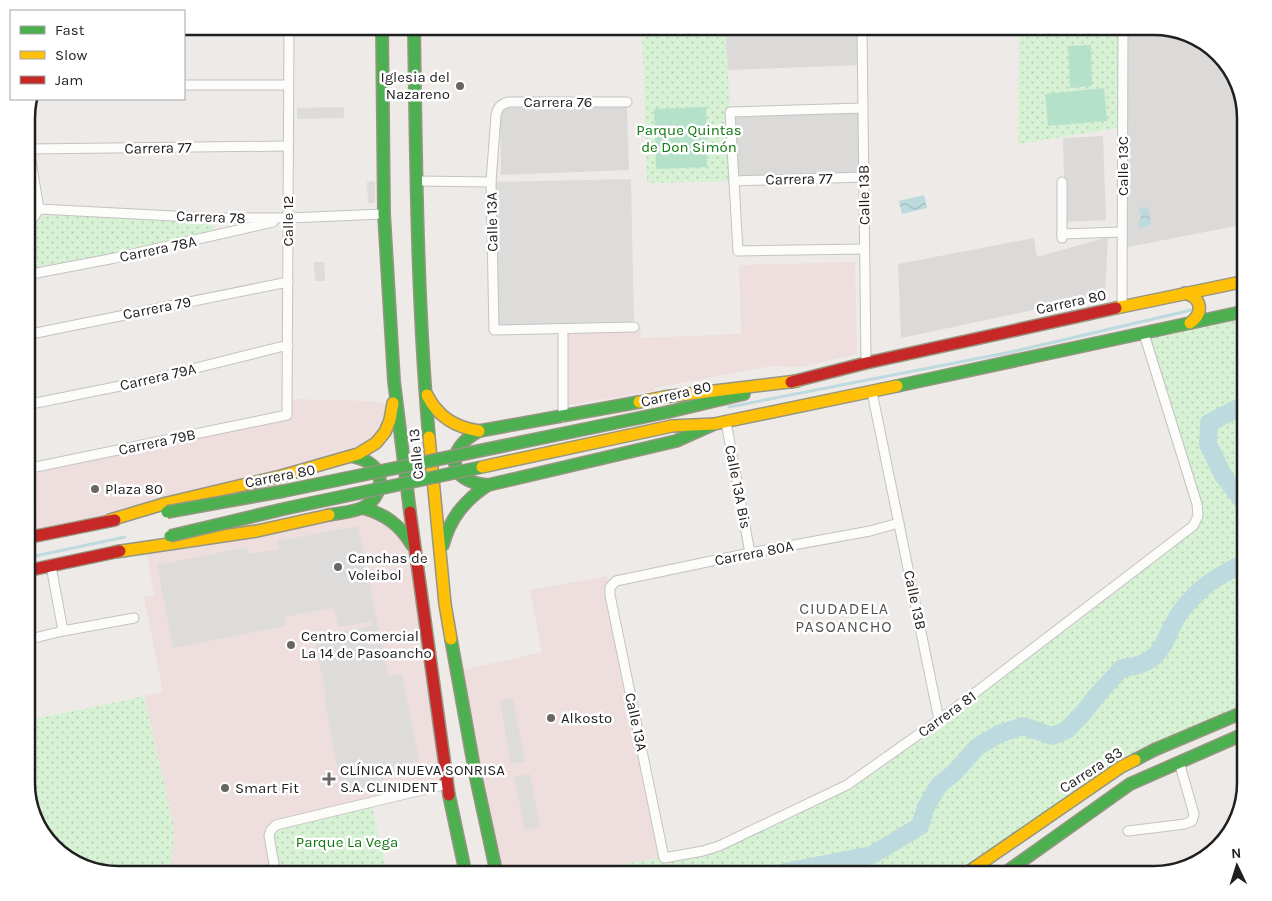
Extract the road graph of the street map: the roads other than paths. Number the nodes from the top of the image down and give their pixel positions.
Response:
1 (289, 35) edge
2 (382, 35) edge
3 (414, 35) edge
4 (862, 35) edge
5 (1123, 35) edge
6 (185, 85) edge
7 (288, 85) junction
8 (627, 102) dead end
9 (863, 108) junction
10 (496, 115) joint
11 (288, 146) junction
12 (35, 148) edge
13 (863, 178) junction
14 (417, 181) junction
15 (734, 181) junction
16 (491, 182) junction
17 (1062, 182) dead end
18 (35, 187) edge
19 (39, 209) junction
20 (384, 214) junction
21 (35, 215) edge
22 (288, 218) junction
23 (1122, 232) junction
24 (864, 249) junction
25 (35, 273) edge
26 (288, 282) junction
27 (1237, 283) edge
28 (1181, 293) junction
29 (1122, 306) junction
30 (1237, 313) edge
31 (1189, 324) junction
32 (634, 327) dead end
33 (563, 329) junction
34 (35, 333) edge
35 (1144, 334) junction
36 (288, 345) junction
37 (866, 363) junction
38 (394, 381) junction
39 (797, 381) junction
40 (425, 389) junction
41 (872, 392) junction
42 (35, 403) edge
43 (287, 415) joint
44 (563, 416) junction
45 (720, 423) junction
46 (479, 431) junction
47 (352, 456) junction
48 (35, 466) edge
49 (488, 484) junction
50 (363, 508) junction
51 (110, 520) junction
52 (899, 524) junction
53 (35, 536) edge
54 (115, 552) junction
55 (750, 553) junction
56 (415, 554) junction
57 (442, 557) junction
58 (51, 566) junction
59 (35, 569) edge
60 (610, 587) joint
61 (134, 618) dead end
62 (63, 631) junction
63 (35, 638) edge
64 (1237, 715) edge
65 (939, 720) junction
66 (1237, 737) edge
67 (1154, 750) junction
68 (1179, 762) junction
69 (1121, 767) junction
70 (1161, 769) junction
71 (447, 784) junction
72 (1130, 784) junction
73 (1128, 831) dead end
74 (664, 858) joint
75 (274, 866) edge
76 (464, 866) edge
77 (495, 866) edge
78 (977, 866) edge
79 (1015, 866) edge

1 - 7 street, Calle 12
2 - 20 main road, Calle 13
3 - 14 main road, Calle 13
4 - 9 street, Calle 13B
5 - 23 street, Calle 13C
6 - 7 street
7 - 11 street, Calle 12
8 - 10 street, Carrera 76
9 - 13 street, Calle 13B
9 - 15 street
10 - 16 street, Calle 13A
11 - 12 street, Carrera 77
11 - 22 street, Calle 12
13 - 15 street, Carrera 77
13 - 24 street, Calle 13B
14 - 16 street
14 - 40 main road, Calle 13
15 - 24 street
16 - 33 street, Calle 13A
17 - 23 street
18 - 19 street
19 - 21 street
19 - 22 street, Carrera 78
20 - 22 street, Carrera 78
20 - 38 main road, Calle 13
22 - 25 street, Carrera 78A
22 - 26 street, Calle 12
23 - 29 street, Calle 13C
24 - 37 street, Calle 13B
26 - 34 street, Carrera 79
26 - 36 street, Calle 12
27 - 28 main road, Carrera 80
28 - 29 main road, Carrera 80
28 - 31 main road
29 - 37 main road, Carrera 80
30 - 31 main road, Carrera 80
31 - 35 main road, Carrera 80
32 - 33 street
33 - 44 street
35 - 41 main road, Carrera 80
35 - 65 street, Carrera 81
36 - 42 street, Carrera 79A
36 - 43 street, Calle 12
37 - 39 main road, Carrera 80
38 - 47 main road, Carrera 80
38 - 56 main road, Calle 13
39 - 44 main road
39 - 51 main road, Carrera 80, bridge
40 - 46 main road
40 - 57 main road, Calle 13
41 - 45 main road, Carrera 80
41 - 52 street, Calle 13B
43 - 48 street, Carrera 79B
44 - 46 main road
45 - 49 main road
45 - 54 main road, Carrera 80, bridge
45 - 55 street, Calle 13A Bis
46 - 49 main road
47 - 50 main road
47 - 51 main road, Carrera 80
49 - 57 main road
50 - 54 main road, Carrera 80
50 - 56 main road
51 - 53 main road, Carrera 80
52 - 55 street, Carrera 80A
52 - 65 street, Calle 13B
54 - 58 main road, Carrera 80
55 - 60 street, Carrera 80A
56 - 71 main road, Calle 13
57 - 77 main road, Calle 13
58 - 59 main road, Carrera 80
58 - 62 street
60 - 74 street, Calle 13A
61 - 62 street
62 - 63 street
64 - 67 main road, Carrera 83
65 - 74 street, Carrera 81
66 - 68 main road
67 - 69 main road, Carrera 83
67 - 70 main road
68 - 70 main road
68 - 73 street
69 - 72 main road
69 - 78 main road, Carrera 83
70 - 72 main road
71 - 75 street
71 - 76 main road, Calle 13
72 - 79 main road

